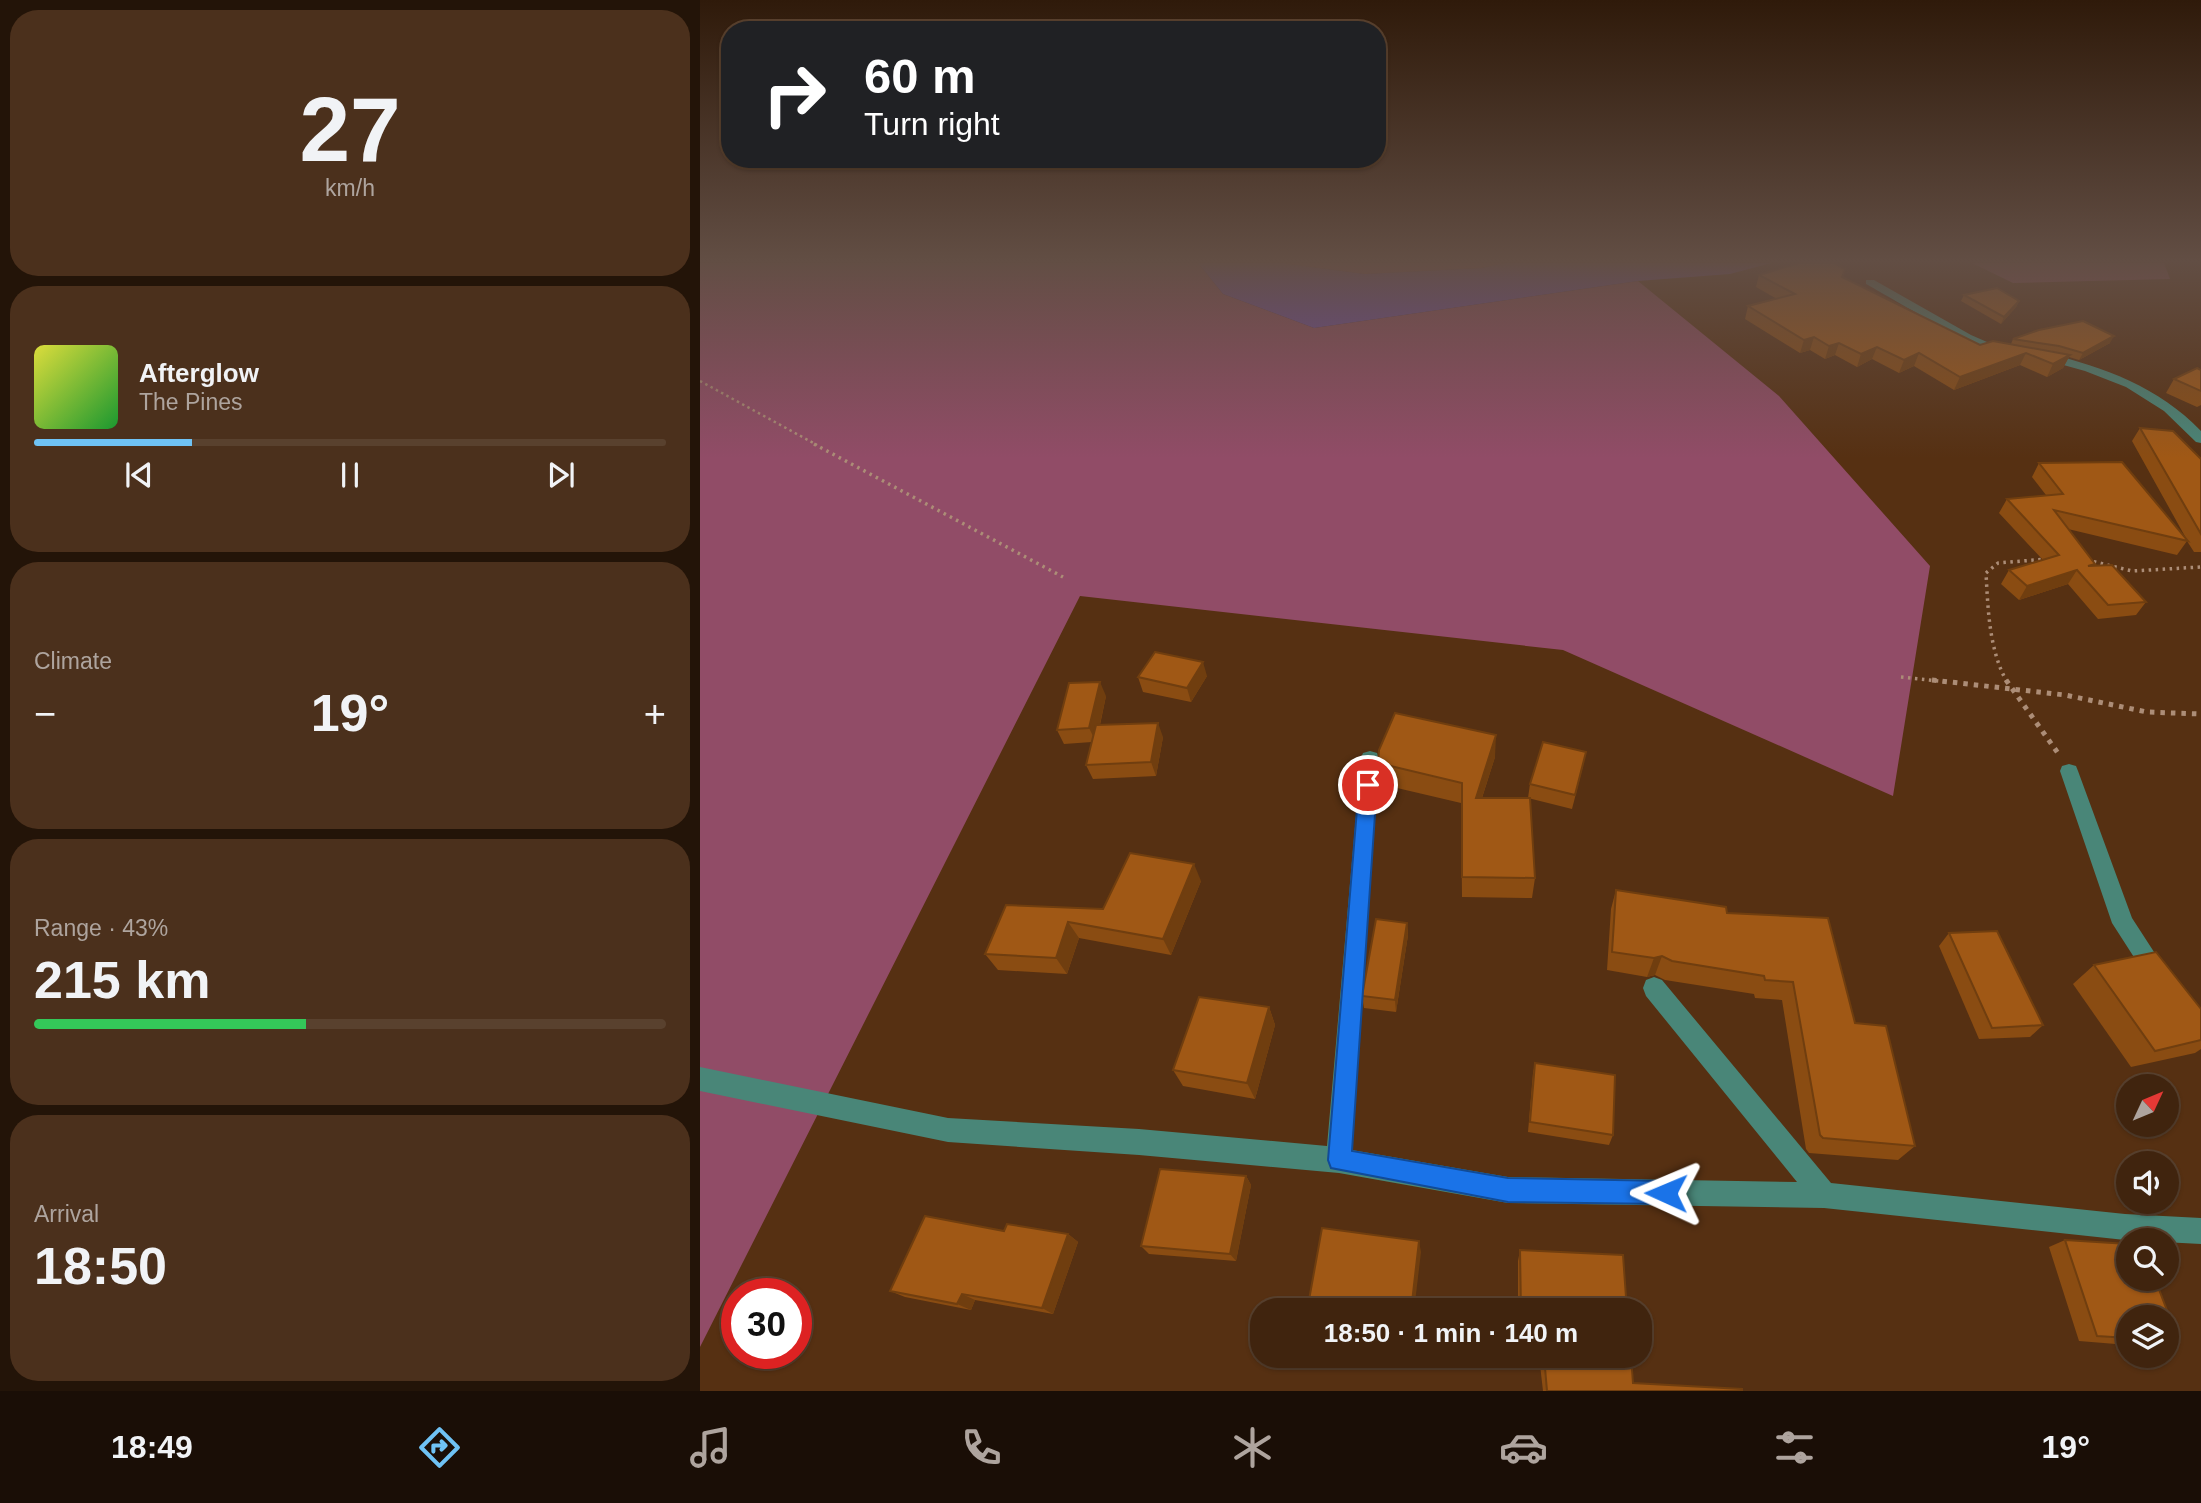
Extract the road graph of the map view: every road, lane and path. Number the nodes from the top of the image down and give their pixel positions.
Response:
1 (1952, 328) edge
2 (2014, 354) edge
3 (2034, 354) edge
4 (700, 381) edge
5 (2200, 435) edge
6 (2049, 559) edge
7 (2075, 560) edge
8 (2201, 567) edge
9 (1063, 577) dead end
10 (1901, 677) dead end
11 (2010, 688) junction
12 (2201, 714) edge
13 (1370, 758) dead end
14 (2070, 771) joint
15 (1654, 988) dead end
16 (2168, 988) edge
17 (700, 1079) edge
18 (1339, 1160) junction
19 (1824, 1195) junction
20 (2201, 1231) edge

1 - 2 street
3 - 5 street
4 - 9 path
6 - 11 path
7 - 8 path
10 - 11 path
11 - 12 path
11 - 14 path
13 - 18 street
14 - 16 street
15 - 19 street
17 - 18 street
18 - 19 street
19 - 20 street

